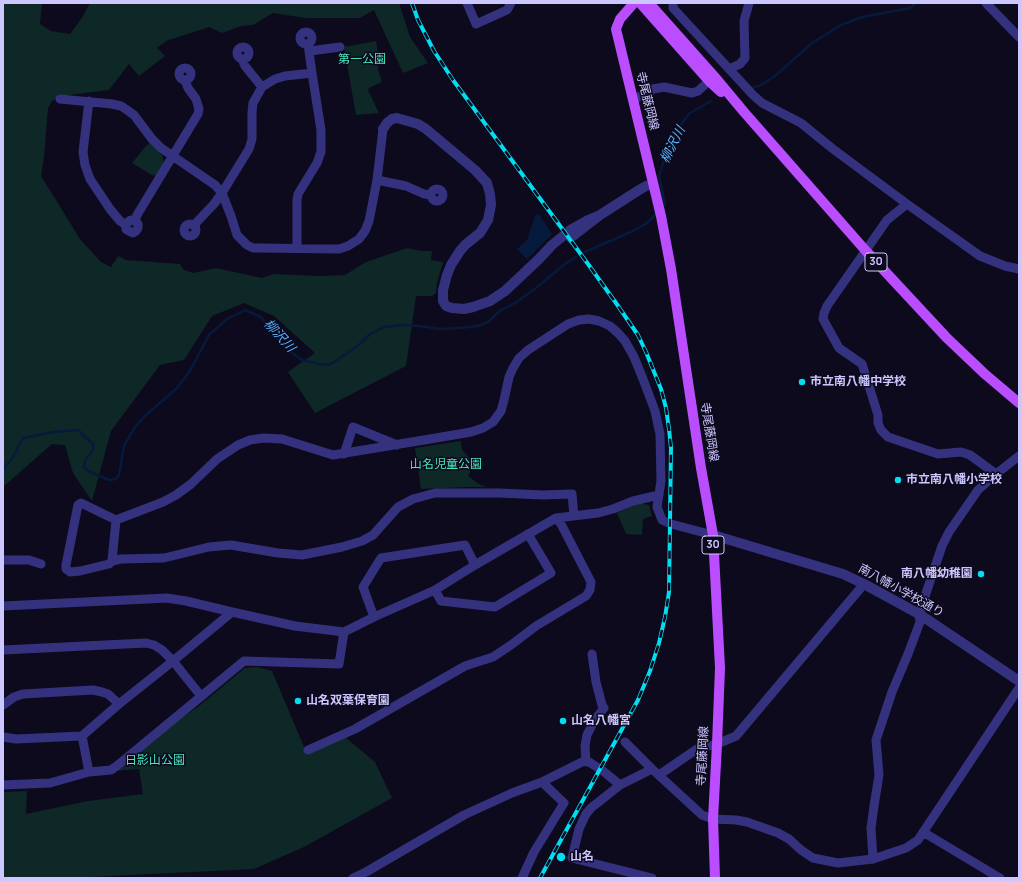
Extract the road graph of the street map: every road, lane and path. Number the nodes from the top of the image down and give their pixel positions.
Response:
1 (467, 3) edge
2 (511, 3) edge
3 (634, 3) edge
4 (640, 3) edge
5 (649, 3) edge
6 (673, 3) edge
7 (749, 3) edge
8 (986, 3) edge
9 (1019, 36) edge
10 (340, 47) dead end
11 (242, 59) dead end
12 (729, 69) junction
13 (312, 73) junction
14 (185, 80) dead end
15 (709, 81) junction
16 (262, 87) junction
17 (60, 99) dead end
18 (633, 100) junction
19 (89, 102) junction
20 (744, 112) junction
21 (383, 129) joint
22 (172, 156) junction
23 (377, 180) junction
24 (653, 184) junction
25 (222, 193) junction
26 (430, 195) dead end
27 (907, 204) junction
28 (194, 225) dead end
29 (297, 248) junction
30 (866, 251) junction
31 (1019, 269) edge
32 (1019, 403) edge
33 (397, 445) junction
34 (344, 454) junction
35 (1019, 456) edge
36 (996, 474) junction
37 (659, 495) junction
38 (574, 516) junction
39 (556, 518) junction
40 (116, 520) junction
41 (528, 534) junction
42 (713, 535) junction
43 (3, 560) edge
44 (112, 561) junction
45 (41, 564) dead end
46 (475, 565) junction
47 (864, 584) junction
48 (435, 590) junction
49 (3, 606) edge
50 (232, 612) junction
51 (919, 614) junction
52 (374, 617) junction
53 (344, 632) junction
54 (3, 650) edge
55 (592, 654) dead end
56 (173, 661) junction
57 (1019, 681) edge
58 (1019, 688) edge
59 (201, 696) junction
60 (3, 704) edge
61 (119, 704) junction
62 (82, 736) junction
63 (3, 737) edge
64 (626, 742) dead end
65 (718, 744) junction
66 (308, 750) dead end
67 (586, 762) junction
68 (89, 772) junction
69 (655, 772) junction
70 (542, 782) junction
71 (620, 785) junction
72 (3, 786) edge
73 (712, 819) junction
74 (923, 832) junction
75 (873, 859) junction
76 (367, 875) edge
77 (354, 878) edge
78 (522, 878) edge
79 (652, 878) edge
80 (715, 878) edge
81 (1000, 878) edge

1 - 2 street
3 - 18 main road, 寺尾藤岡線 / 30
4 - 15 main road, 30
5 - 20 main road, 30
6 - 12 street
7 - 12 street
8 - 9 street
10 - 13 street
11 - 16 street
12 - 27 street
13 - 16 street
13 - 29 street
14 - 22 street
15 - 18 street
15 - 20 main road, 30
16 - 25 street
17 - 19 street
18 - 24 main road, 寺尾藤岡線 / 30
19 - 22 street
19 - 22 street
20 - 30 main road, 30
21 - 23 street
21 - 24 street
22 - 25 street
23 - 26 street
23 - 29 street
24 - 42 main road, 寺尾藤岡線 / 30
25 - 28 street
25 - 29 street
27 - 30 street
27 - 31 street
30 - 32 main road, 30
30 - 36 street
33 - 34 street
33 - 34 street
33 - 37 street
34 - 40 street
35 - 36 street
36 - 51 street
37 - 38 street
37 - 42 street
38 - 39 street
38 - 44 street
39 - 41 street
39 - 66 street
40 - 44 street
40 - 44 street
41 - 46 street
41 - 48 street
42 - 47 street, 南八幡小学校通り
42 - 65 main road, 寺尾藤岡線 / 30
43 - 45 street
46 - 48 street
46 - 52 street
47 - 51 street, 南八幡小学校通り
47 - 65 street
48 - 52 street
49 - 50 street
50 - 53 street
50 - 56 street
51 - 57 street, 南八幡小学校通り
51 - 75 street
52 - 53 street
53 - 59 street
54 - 56 street
55 - 67 street
56 - 59 street
56 - 61 street
58 - 74 street
59 - 68 street
60 - 61 street
61 - 62 street
62 - 63 street
62 - 68 street
64 - 69 street
65 - 69 street
65 - 73 main road, 寺尾藤岡線 / 30
67 - 70 street
67 - 71 street
68 - 72 street
69 - 71 street
69 - 73 street
70 - 76 street
70 - 78 street
71 - 79 street
73 - 75 street
73 - 80 main road, 寺尾藤岡線 / 30
74 - 75 street
74 - 81 street
76 - 77 street

